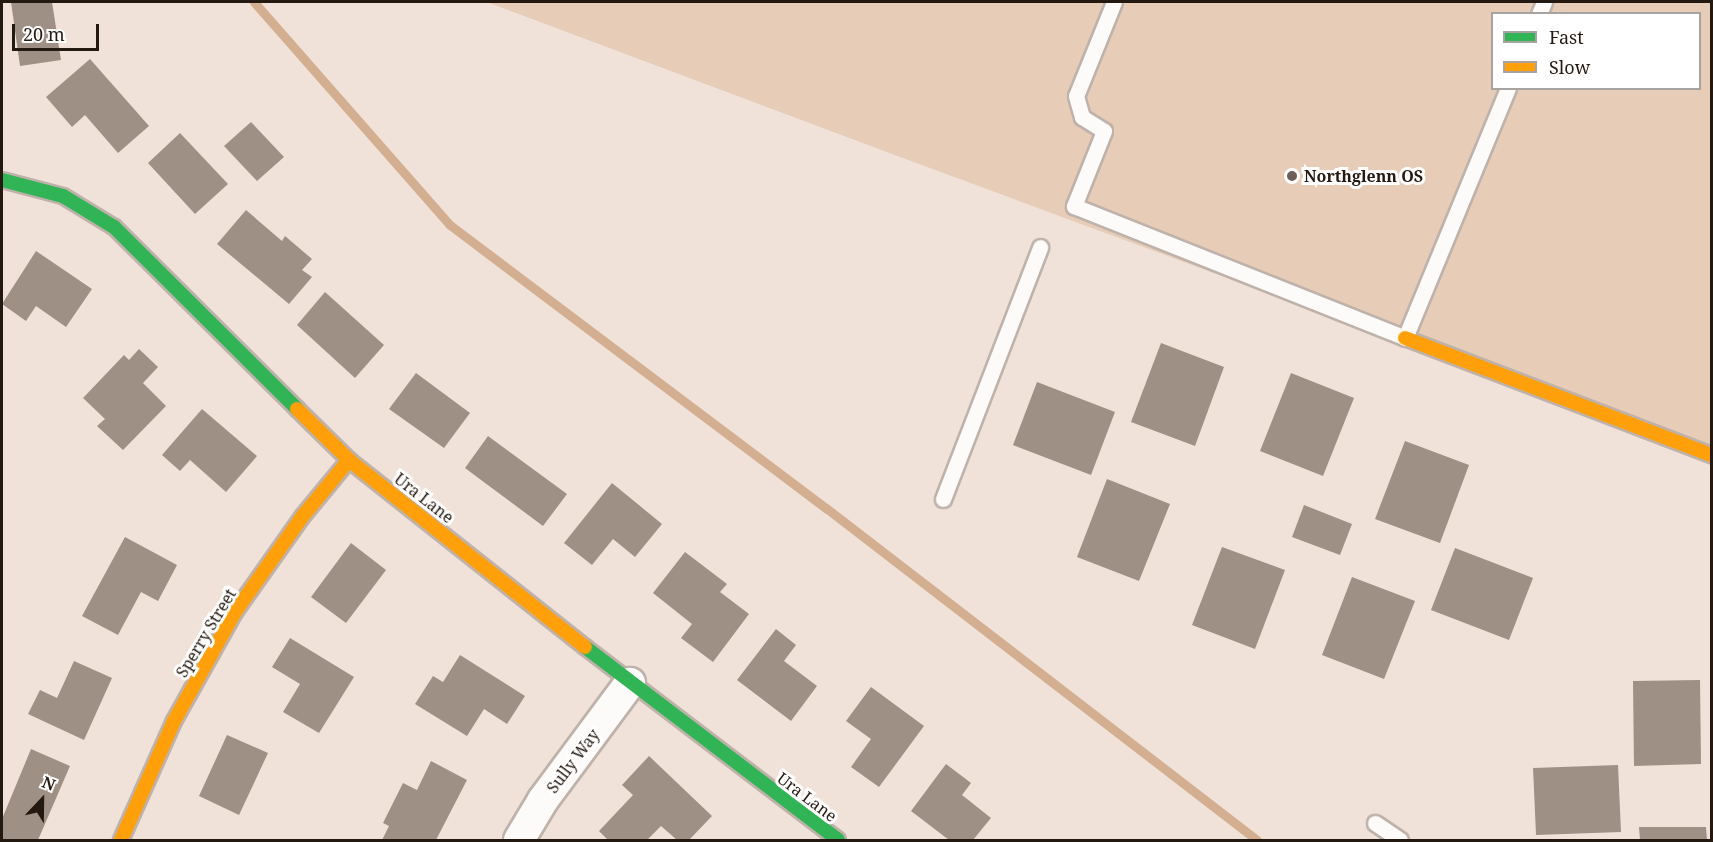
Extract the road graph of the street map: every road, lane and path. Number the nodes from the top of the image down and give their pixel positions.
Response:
1 (1114, 2) edge
2 (1507, 90) edge
3 (2, 180) edge
4 (1040, 247) dead end
5 (1405, 338) junction
6 (1712, 455) edge
7 (349, 460) junction
8 (943, 499) dead end
9 (630, 683) junction
10 (1375, 823) dead end
11 (121, 840) edge
12 (519, 840) edge
13 (838, 840) edge
14 (1400, 840) edge

1 - 5 lane
2 - 5 lane
3 - 7 street, Ura Lane
4 - 8 lane
5 - 6 street
7 - 9 street, Ura Lane
7 - 11 street, Sperry Street
9 - 12 street, Sully Way
9 - 13 street, Ura Lane
10 - 14 lane

